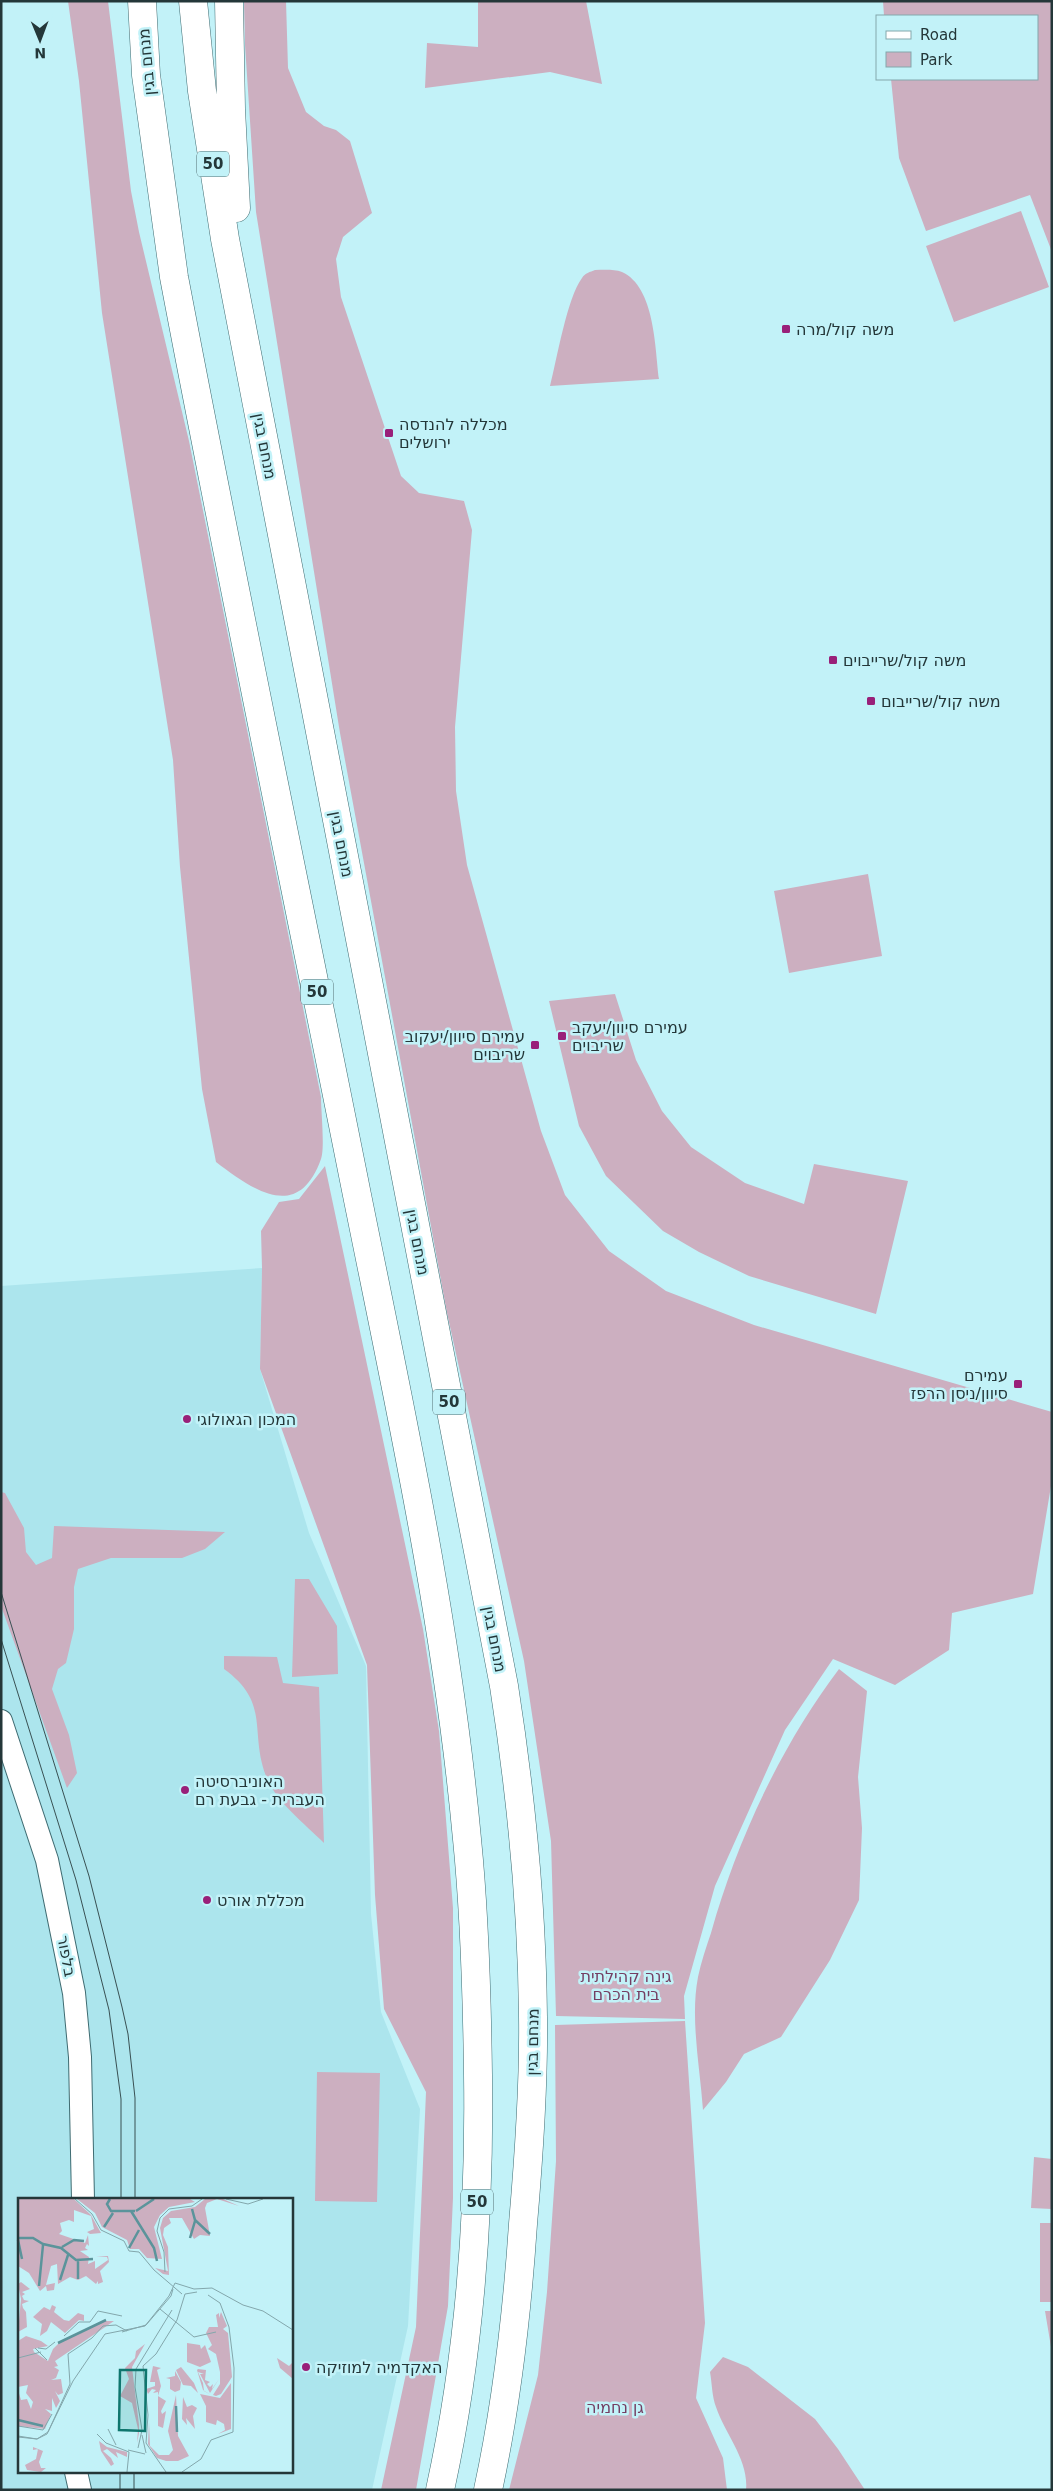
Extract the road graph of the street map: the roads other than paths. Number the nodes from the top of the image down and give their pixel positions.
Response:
1 (135, 1) edge
2 (142, 1) edge
3 (193, 1) edge
4 (229, 1) edge
5 (146, 75) junction
6 (242, 324) junction
7 (1, 1721) edge
8 (83, 2198) edge
9 (76, 2474) edge
10 (80, 2490) edge
11 (440, 2490) edge
12 (488, 2490) edge

1 - 5 highway
2 - 5 highway, מנחם בגין / 50
3 - 6 highway, מנחם בגין / 50
4 - 6 highway
5 - 11 highway, מנחם בגין / 50
6 - 12 highway, מנחם בגין / 50
7 - 8 street, בלפור
9 - 10 street

